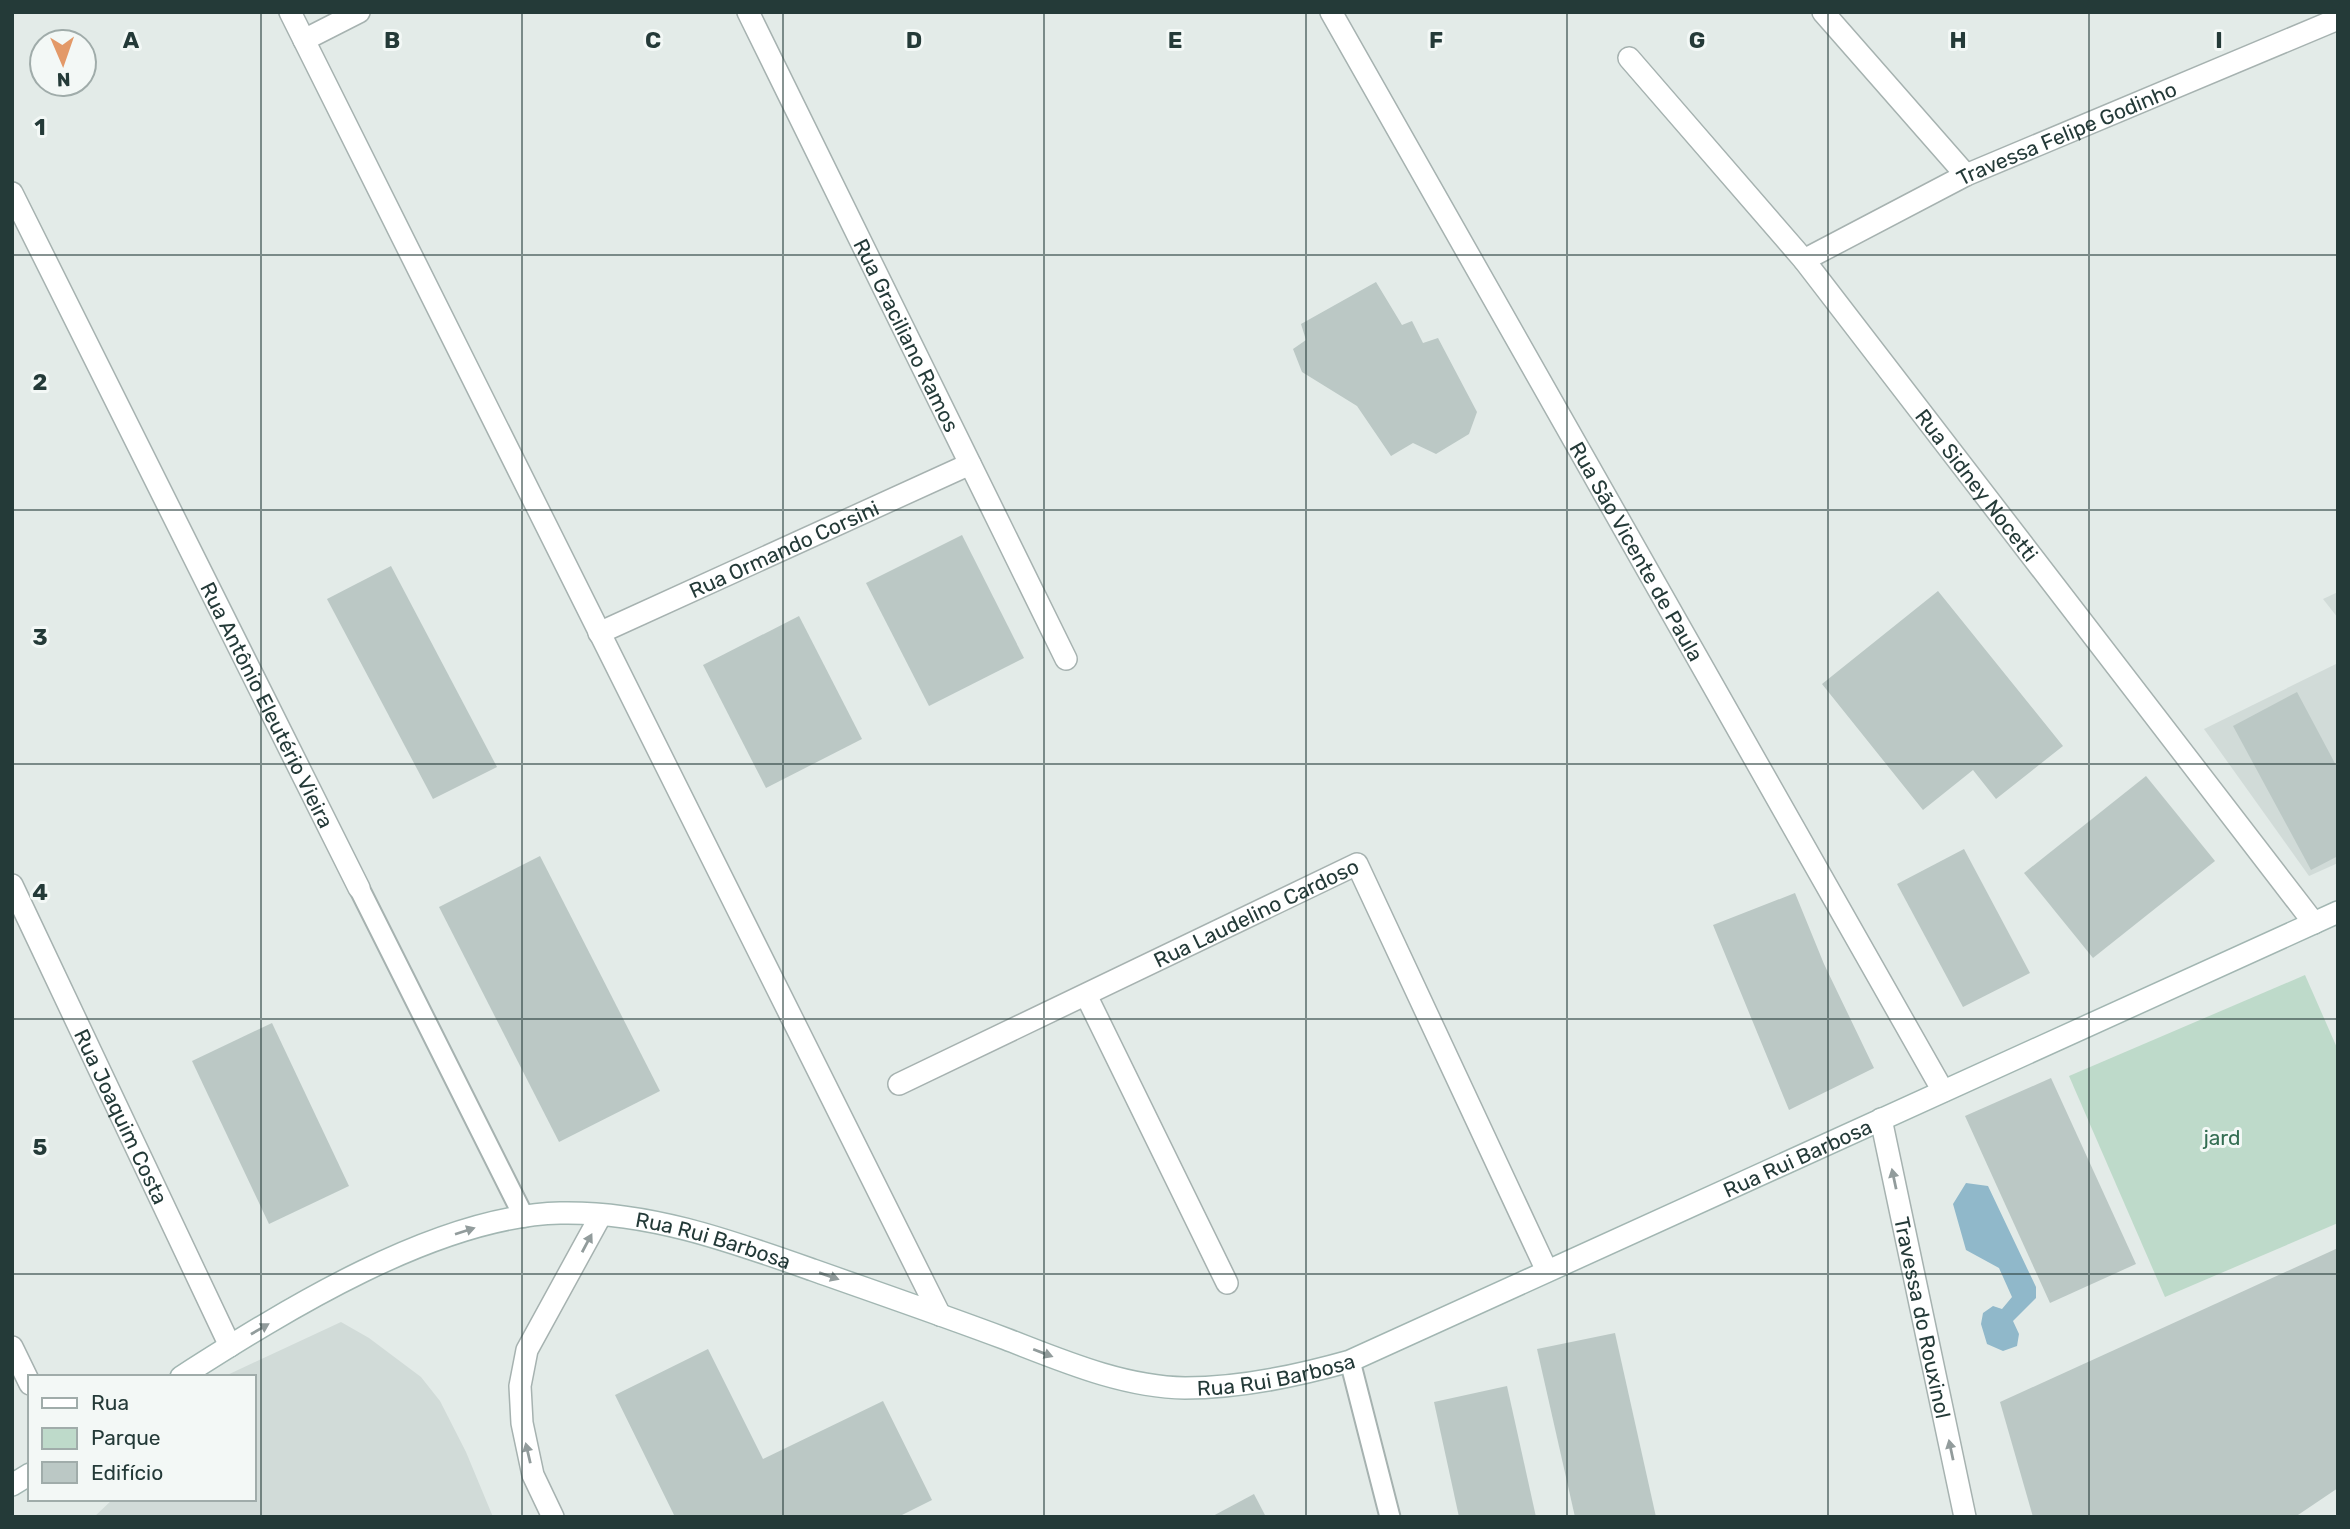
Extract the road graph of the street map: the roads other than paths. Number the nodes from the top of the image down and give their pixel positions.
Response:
1 (290, 12) edge
2 (359, 12) edge
3 (748, 12) edge
4 (1331, 12) edge
5 (1823, 12) edge
6 (2338, 19) edge
7 (304, 40) junction
8 (1629, 58) dead end
9 (1966, 175) junction
10 (12, 193) edge
11 (1804, 260) junction
12 (970, 464) junction
13 (599, 633) junction
14 (1066, 659) dead end
15 (12, 885) edge
16 (359, 888) joint
17 (2338, 912) edge
18 (2314, 923) junction
19 (1086, 995) junction
20 (899, 1084) dead end
21 (1943, 1091) junction
22 (1881, 1119) junction
23 (601, 1215) junction
24 (524, 1217) junction
25 (1548, 1271) junction
26 (1227, 1283) dead end
27 (940, 1315) junction
28 (230, 1346) junction
29 (12, 1347) edge
30 (1350, 1361) junction
31 (184, 1375) edge
32 (28, 1380) edge
33 (28, 1475) edge
34 (12, 1485) edge
35 (553, 1517) edge
36 (1390, 1517) edge
37 (1965, 1517) edge

1 - 7 street
2 - 7 street
3 - 12 street, Rua Graciliano Ramos
4 - 21 street, Rua São Vicente de Paula
5 - 9 street
6 - 9 street, Travessa Felipe Godinho
7 - 13 street
8 - 11 street, Rua Sidney Nocetti
9 - 11 street, Travessa Felipe Godinho
10 - 16 street, Rua Antônio Eleutério Vieira
11 - 18 street, Rua Sidney Nocetti
12 - 13 street, Rua Ormando Corsini
12 - 14 street, Rua Graciliano Ramos
13 - 27 street
15 - 28 street, Rua Joaquim Costa
16 - 24 lane, Rua Antônio Eleutério Vieira
17 - 18 street, Rua Rui Barbosa
18 - 21 street, Rua Rui Barbosa
19 - 20 street, Rua Laudelino Cardoso
19 - 25 street, Rua Laudelino Cardoso
19 - 26 street
21 - 22 street, Rua Rui Barbosa
22 - 25 street, Rua Rui Barbosa
37 -> 22 street, Travessa do Rouxinol
23 - 24 street, Rua Rui Barbosa
23 -> 27 street, Rua Rui Barbosa
35 -> 23 street
28 -> 24 street, Rua Rui Barbosa
25 - 30 street, Rua Rui Barbosa
27 -> 30 street, Rua Rui Barbosa
28 - 31 street, Rua Rui Barbosa
29 - 32 street
30 - 36 lane
33 - 34 street

